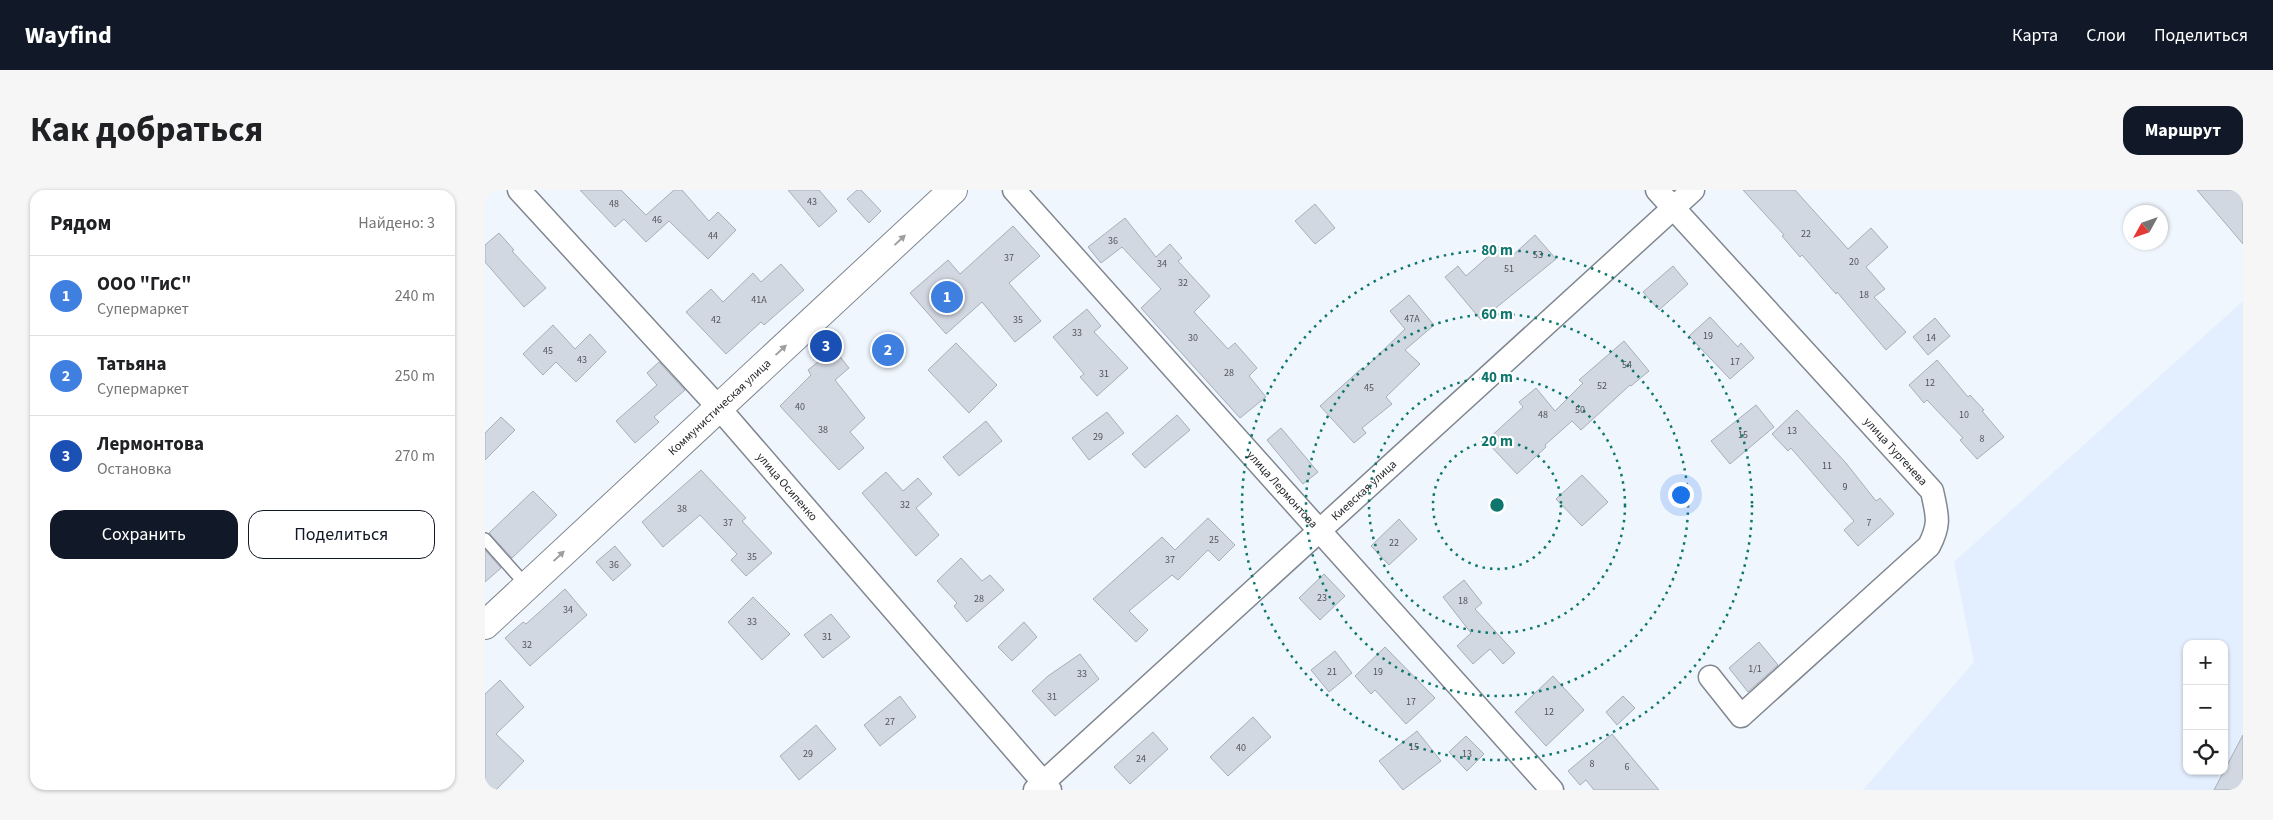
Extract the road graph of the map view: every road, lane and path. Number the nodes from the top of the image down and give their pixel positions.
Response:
1 (519, 190) edge
2 (953, 190) edge
3 (1014, 190) edge
4 (1657, 190) edge
5 (1693, 190) edge
6 (1673, 208) junction
7 (719, 408) junction
8 (1320, 532) junction
9 (485, 539) edge
10 (527, 586) junction
11 (485, 625) edge
12 (1710, 677) dead end
13 (1043, 788) edge
14 (1552, 790) edge

1 - 7 street, улица Осипенко
7 -> 2 street, Коммунистическая улица
3 - 8 street, улица Лермонтова
4 - 6 street, улица Тургенева
5 - 6 street, Киевская улица
6 - 8 street, Киевская улица
6 - 12 street, улица Тургенева
10 -> 7 street, Коммунистическая улица
7 - 13 street, улица Осипенко
8 - 13 street, Киевская улица
8 - 14 street, улица Лермонтова
9 - 10 lane
10 - 11 street, Коммунистическая улица

